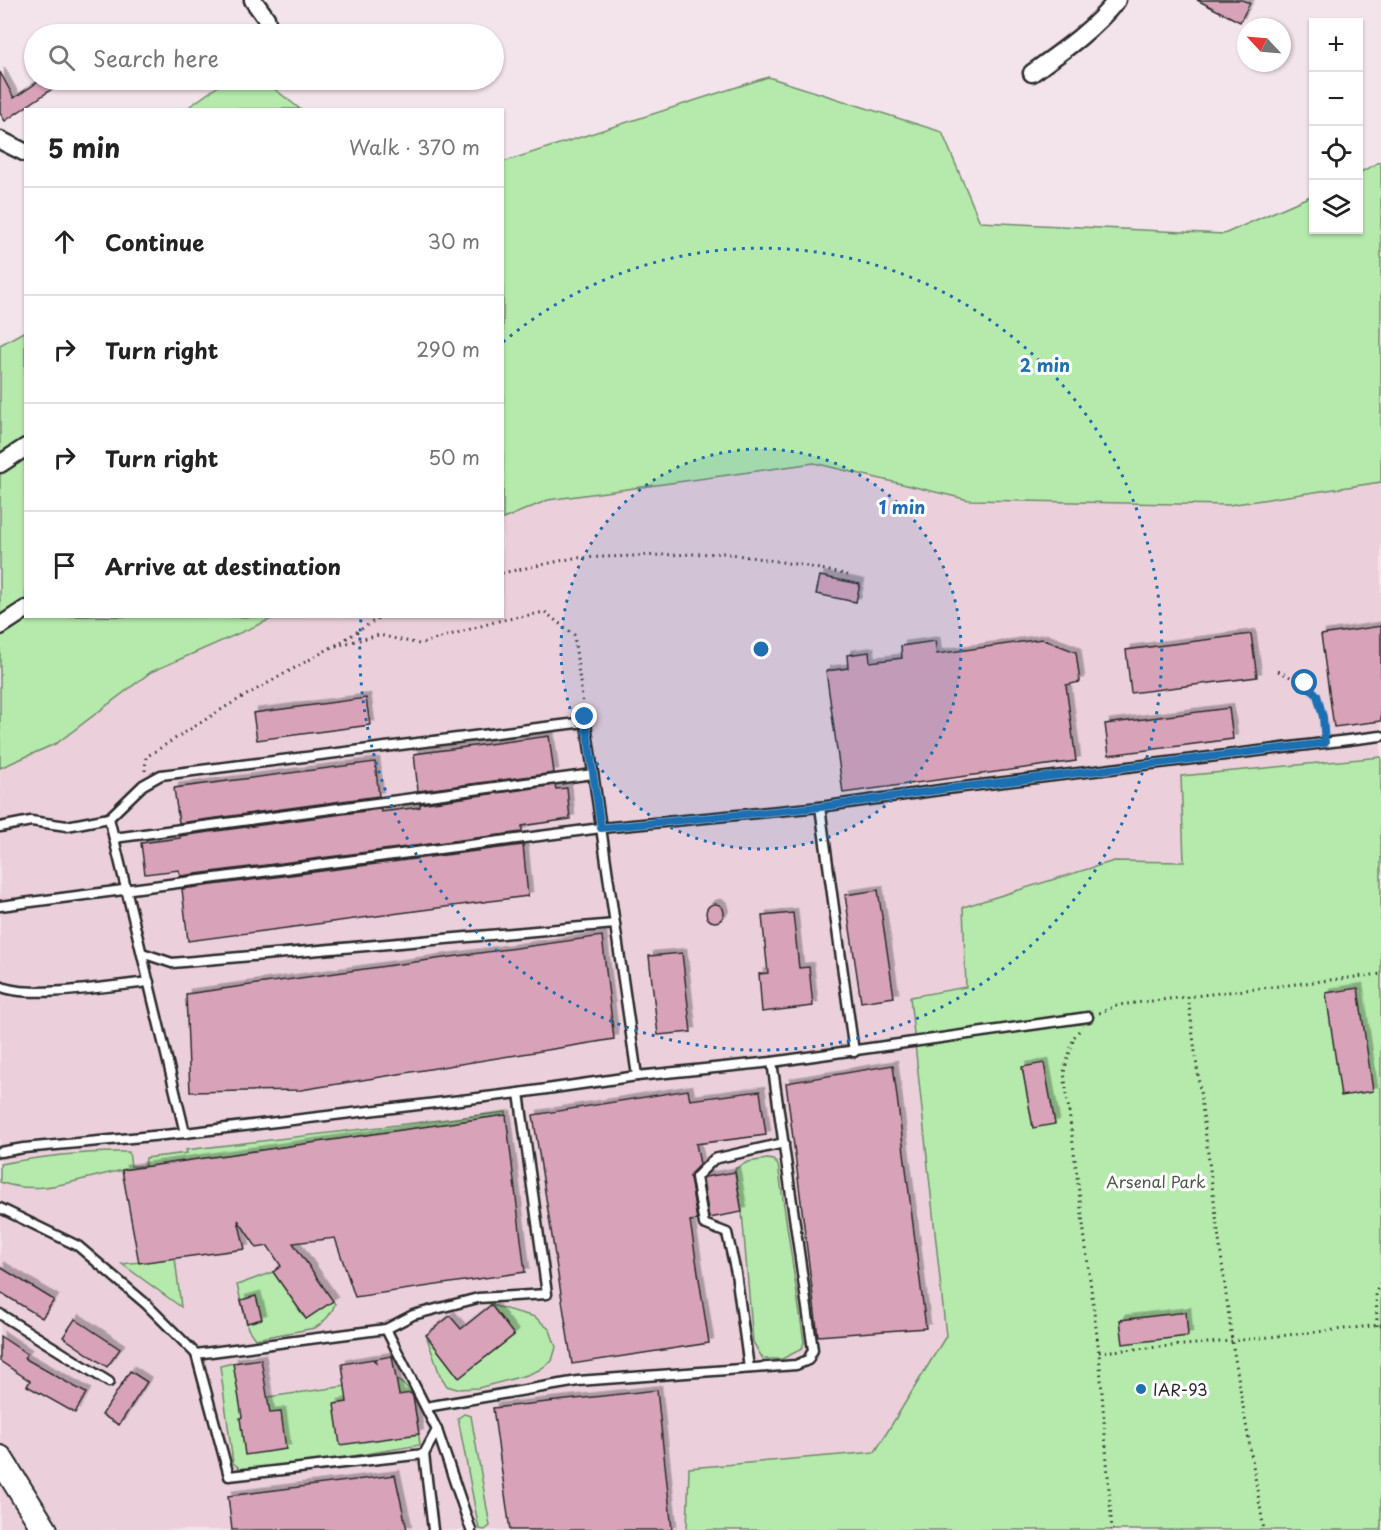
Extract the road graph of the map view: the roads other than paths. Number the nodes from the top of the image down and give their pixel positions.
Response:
1 (253, 0) edge
2 (1117, 0) edge
3 (267, 24) edge
4 (1032, 73) dead end
5 (0, 140) edge
6 (24, 152) edge
7 (24, 448) edge
8 (0, 464) edge
9 (24, 610) edge
10 (0, 626) edge
11 (1381, 736) edge
12 (593, 774) junction
13 (820, 807) junction
14 (109, 818) junction
15 (0, 826) edge
16 (601, 828) junction
17 (114, 838) junction
18 (126, 890) junction
19 (0, 906) edge
20 (615, 924) junction
21 (142, 953) junction
22 (149, 982) junction
23 (0, 986) edge
24 (1088, 1017) road end
25 (854, 1052) junction
26 (772, 1062) junction
27 (638, 1076) junction
28 (519, 1093) junction
29 (185, 1133) junction
30 (784, 1143) junction
31 (0, 1152) edge
32 (0, 1208) edge
33 (0, 1314) edge
34 (386, 1329) junction
35 (196, 1354) junction
36 (749, 1368) junction
37 (109, 1382) dead end
38 (426, 1407) junction
39 (437, 1430) junction
40 (424, 1454) junction
41 (0, 1458) edge
42 (45, 1530) edge
43 (434, 1530) edge
44 (471, 1530) edge

1 - 3 street
2 - 4 street
5 - 6 street
7 - 8 street
9 - 10 street
11 - 13 lane
12 - 14 lane
12 - 16 lane
12 - 17 lane
13 - 16 lane
13 - 25 lane
14 - 15 lane
14 - 17 lane
16 - 18 lane
16 - 20 lane
17 - 18 lane
18 - 19 lane
18 - 21 lane
20 - 21 lane
20 - 27 lane
21 - 22 lane
22 - 23 lane
22 - 29 lane
24 - 25 lane
25 - 26 lane
26 - 27 lane
26 - 30 lane
27 - 28 lane
28 - 29 lane
28 - 34 lane
29 - 31 lane
30 - 36 lane
30 - 36 lane
32 - 35 lane
33 - 37 lane
34 - 35 lane
34 - 38 lane
35 - 40 lane
36 - 38 lane
38 - 39 lane
39 - 40 lane
39 - 44 lane
40 - 43 lane
41 - 42 street

